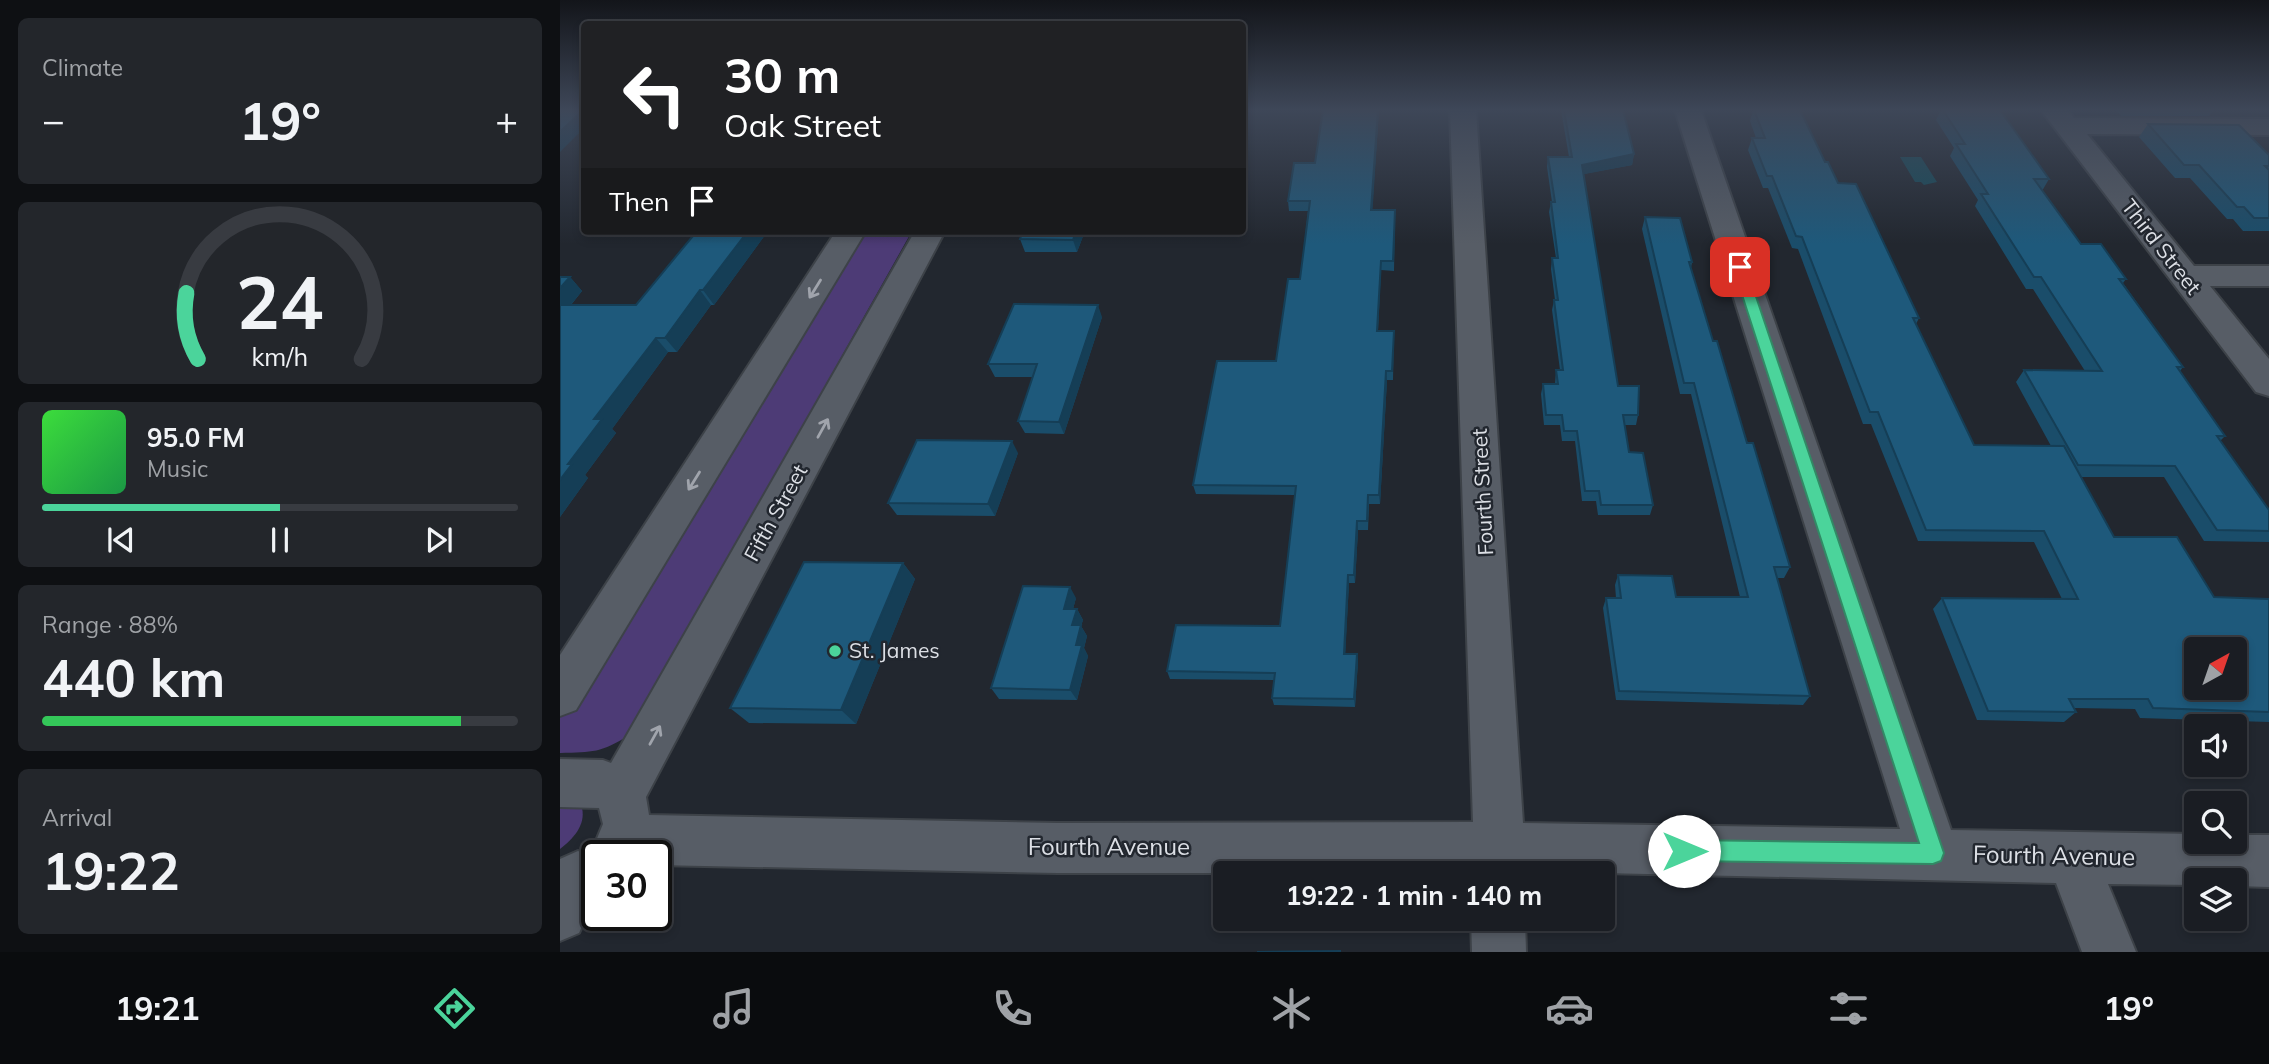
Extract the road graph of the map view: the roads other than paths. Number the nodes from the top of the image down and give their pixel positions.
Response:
1 (1466, 154) edge
2 (1703, 154) edge
3 (2089, 154) edge
4 (848, 235) edge
5 (928, 235) edge
6 (2184, 275) junction
7 (2269, 276) edge
8 (2269, 383) edge
9 (560, 695) edge
10 (560, 783) edge
11 (595, 840) edge
12 (603, 840) edge
13 (650, 840) edge
14 (1933, 853) junction
15 (2072, 858) junction
16 (1496, 861) edge
17 (1500, 861) edge
18 (1548, 861) edge
19 (2269, 861) edge
20 (1498, 931) edge
21 (1499, 952) edge
22 (2109, 952) edge

1 - 17 street, Fourth Street
2 - 14 street
3 - 6 street, Third Street
4 -> 9 street
12 -> 5 street, Fifth Street
6 - 7 street
6 - 8 street, Third Street
10 - 11 street
13 - 16 street, Fourth Avenue
14 - 15 street, Fourth Avenue
14 - 18 street, Fourth Avenue
15 - 19 street, Fourth Avenue
15 - 22 street
20 - 21 street

